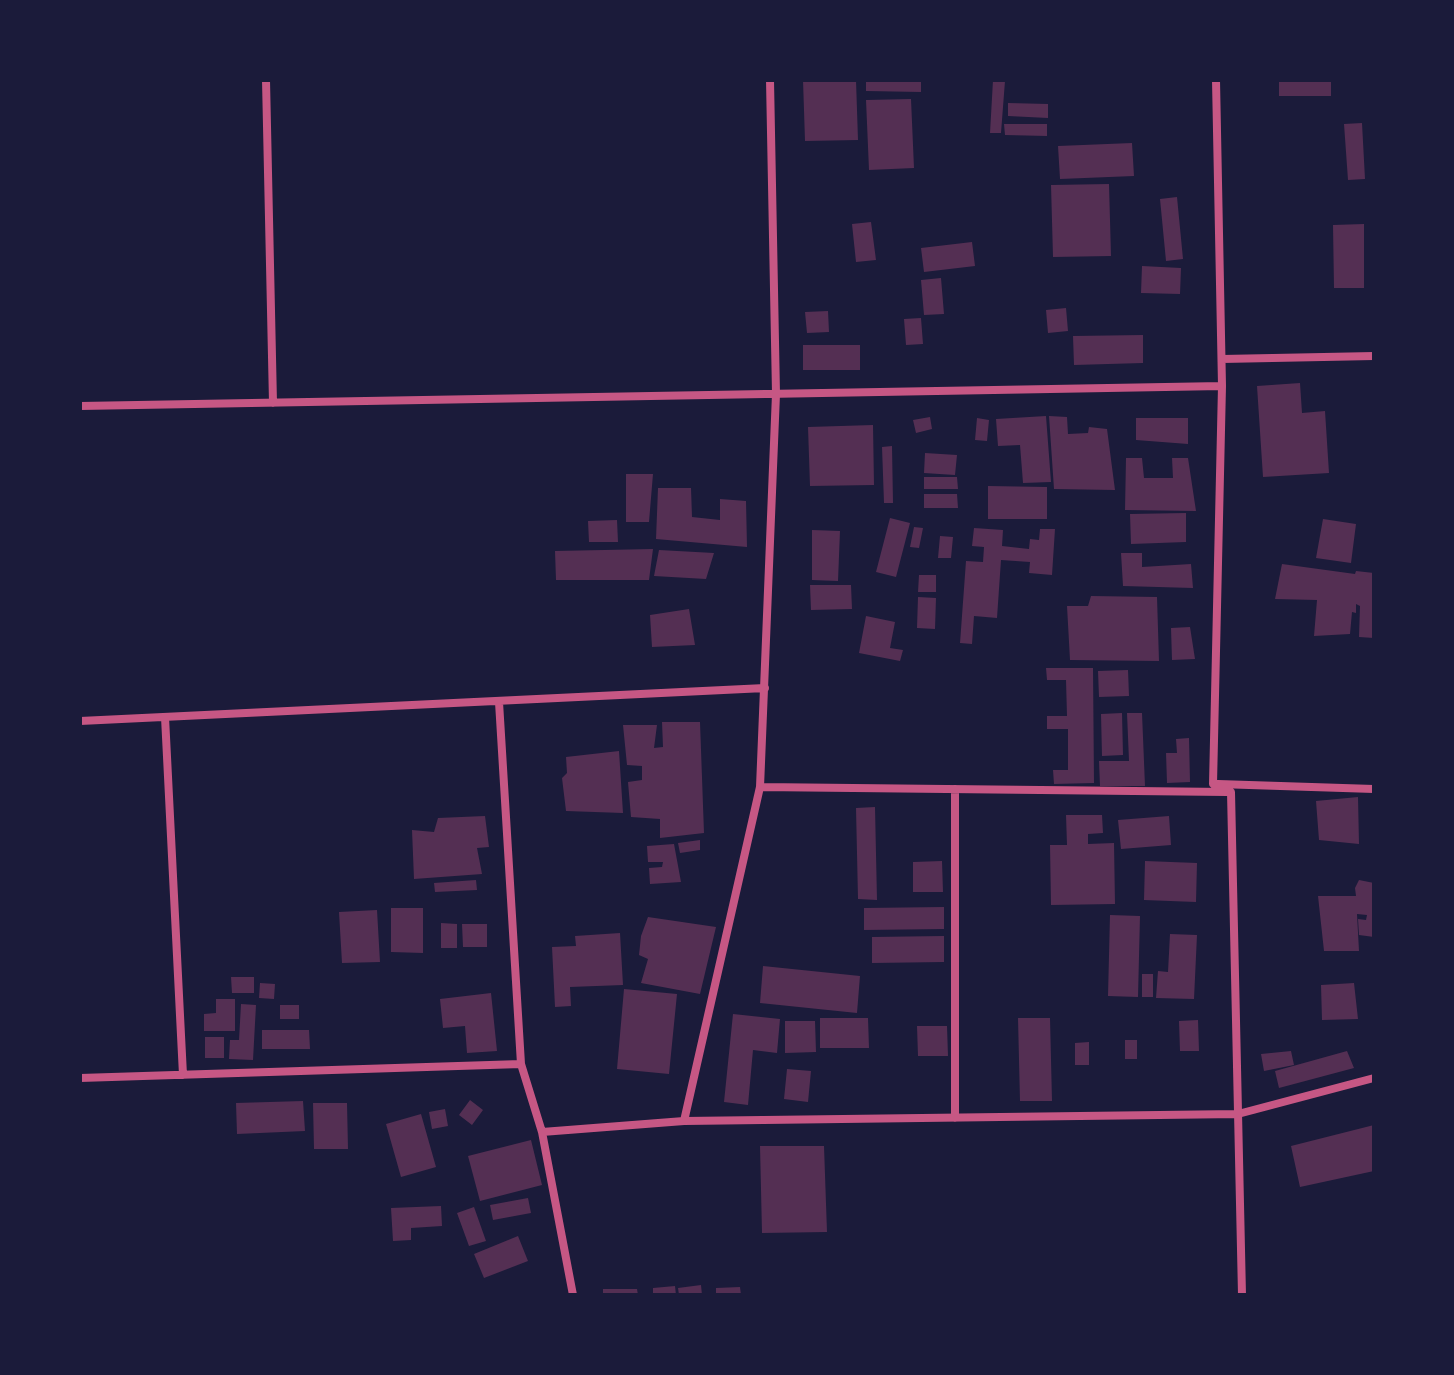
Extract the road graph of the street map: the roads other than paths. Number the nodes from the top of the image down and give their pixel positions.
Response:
1 (266, 80) edge
2 (770, 80) edge
3 (1216, 80) edge
4 (1374, 356) edge
5 (1222, 359) junction
6 (1222, 386) junction
7 (776, 394) junction
8 (273, 403) junction
9 (80, 406) edge
10 (765, 688) junction
11 (499, 702) junction
12 (165, 717) junction
13 (80, 721) edge
14 (1213, 784) junction
15 (760, 787) junction
16 (955, 789) junction
17 (1374, 789) edge
18 (1231, 792) junction
19 (521, 1064) junction
20 (183, 1075) junction
21 (80, 1078) edge
22 (1374, 1078) edge
23 (1238, 1114) junction
24 (955, 1118) junction
25 (684, 1121) junction
26 (542, 1132) junction
27 (573, 1295) edge
28 (1242, 1295) edge

1 - 8 street
2 - 7 street
3 - 5 street
4 - 5 street
5 - 6 street
6 - 7 street
6 - 14 street
7 - 8 street
7 - 10 street
8 - 9 street
10 - 11 street
10 - 15 street
11 - 12 street
11 - 19 street
12 - 13 street
12 - 20 street
14 - 17 street
14 - 18 street
15 - 16 street
15 - 25 street
16 - 18 street
16 - 24 street
18 - 23 street
19 - 20 street
19 - 26 street
20 - 21 street
22 - 23 street
23 - 24 street
23 - 28 street
24 - 25 street
25 - 26 street
26 - 27 street

